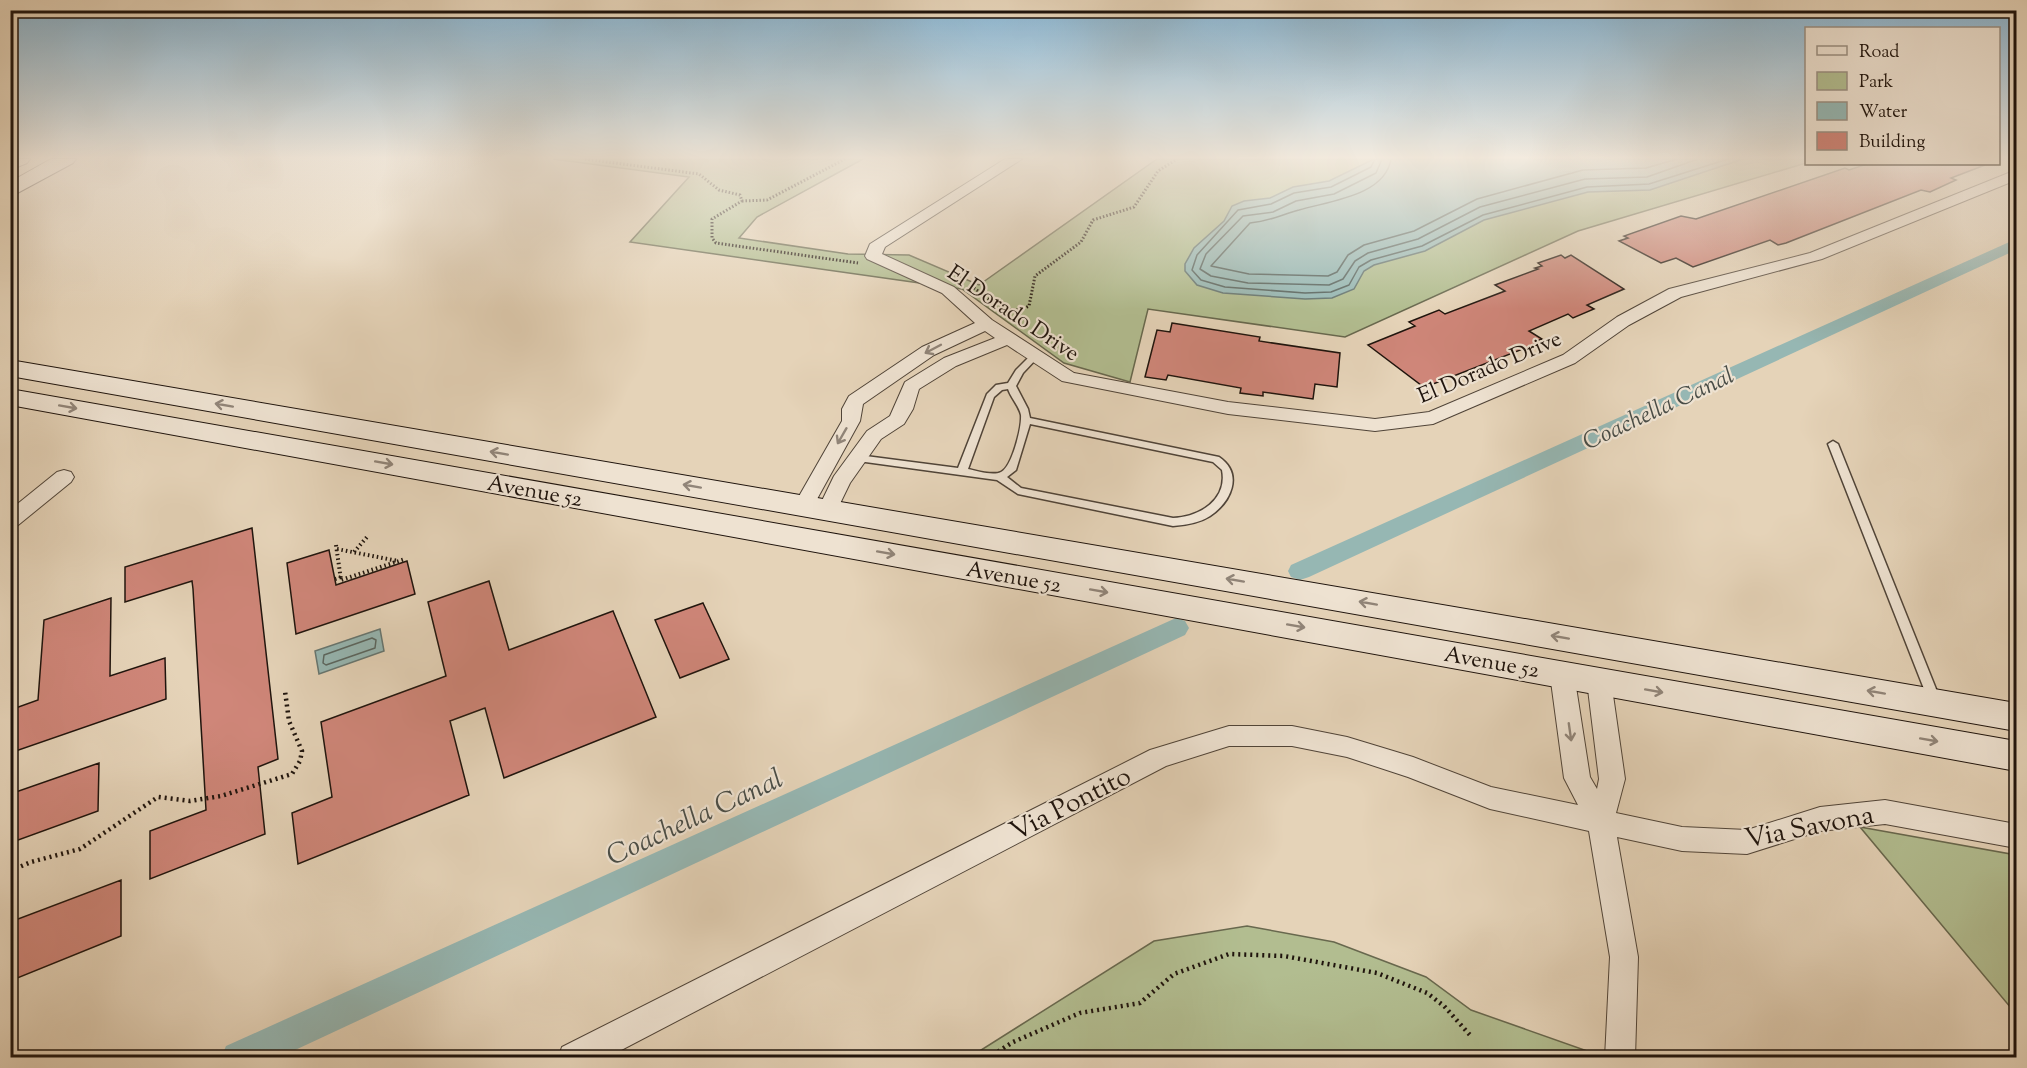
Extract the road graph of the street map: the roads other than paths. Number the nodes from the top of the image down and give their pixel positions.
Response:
1 (935, 209) edge
2 (1934, 209) edge
3 (986, 324) junction
4 (1006, 339) junction
5 (1036, 355) junction
6 (10, 368) edge
7 (1011, 386) junction
8 (872, 391) junction
9 (10, 396) edge
10 (905, 401) junction
11 (1026, 420) junction
12 (238, 437) junction
13 (416, 438) junction
14 (1833, 444) dead end
15 (858, 458) junction
16 (962, 471) junction
17 (64, 477) dead end
18 (1000, 477) junction
19 (632, 507) junction
20 (816, 507) junction
21 (10, 521) edge
22 (846, 546) junction
23 (1058, 550) junction
24 (1777, 675) junction
25 (1579, 677) junction
26 (1925, 701) junction
27 (1717, 702) junction
28 (2016, 717) edge
29 (2016, 756) edge
30 (1601, 822) junction
31 (2016, 836) edge
32 (573, 1058) edge
33 (1620, 1058) edge

1 - 3 street, El Dorado Drive
2 - 5 street, El Dorado Drive
3 - 4 street, El Dorado Drive
3 -> 8 street
4 - 5 street, El Dorado Drive
4 - 10 street
5 - 7 lane
13 -> 6 main road, Avenue 52
7 - 11 lane
7 - 16 lane
8 - 10 street
8 -> 20 street
9 -> 12 main road, Avenue 52
10 - 15 street
11 - 18 lane
11 - 18 lane
12 - 13 main road
12 -> 19 main road, Avenue 52
20 -> 13 main road, Avenue 52
14 - 26 lane
15 - 16 lane
15 - 20 street
16 - 18 lane
17 - 21 street
19 - 20 main road
19 - 22 main road, Avenue 52
20 - 23 main road, Avenue 52
22 - 23 main road
22 -> 25 main road, Avenue 52
24 -> 23 main road, Avenue 52
24 - 25 main road
26 -> 24 main road, Avenue 52
25 -> 27 main road, Avenue 52
25 -> 30 street
25 - 30 street
26 - 27 main road
26 - 28 main road, Avenue 52
27 -> 29 main road, Avenue 52
30 - 31 street, Via Savona
30 - 32 street, Via Pontito
30 - 33 street

